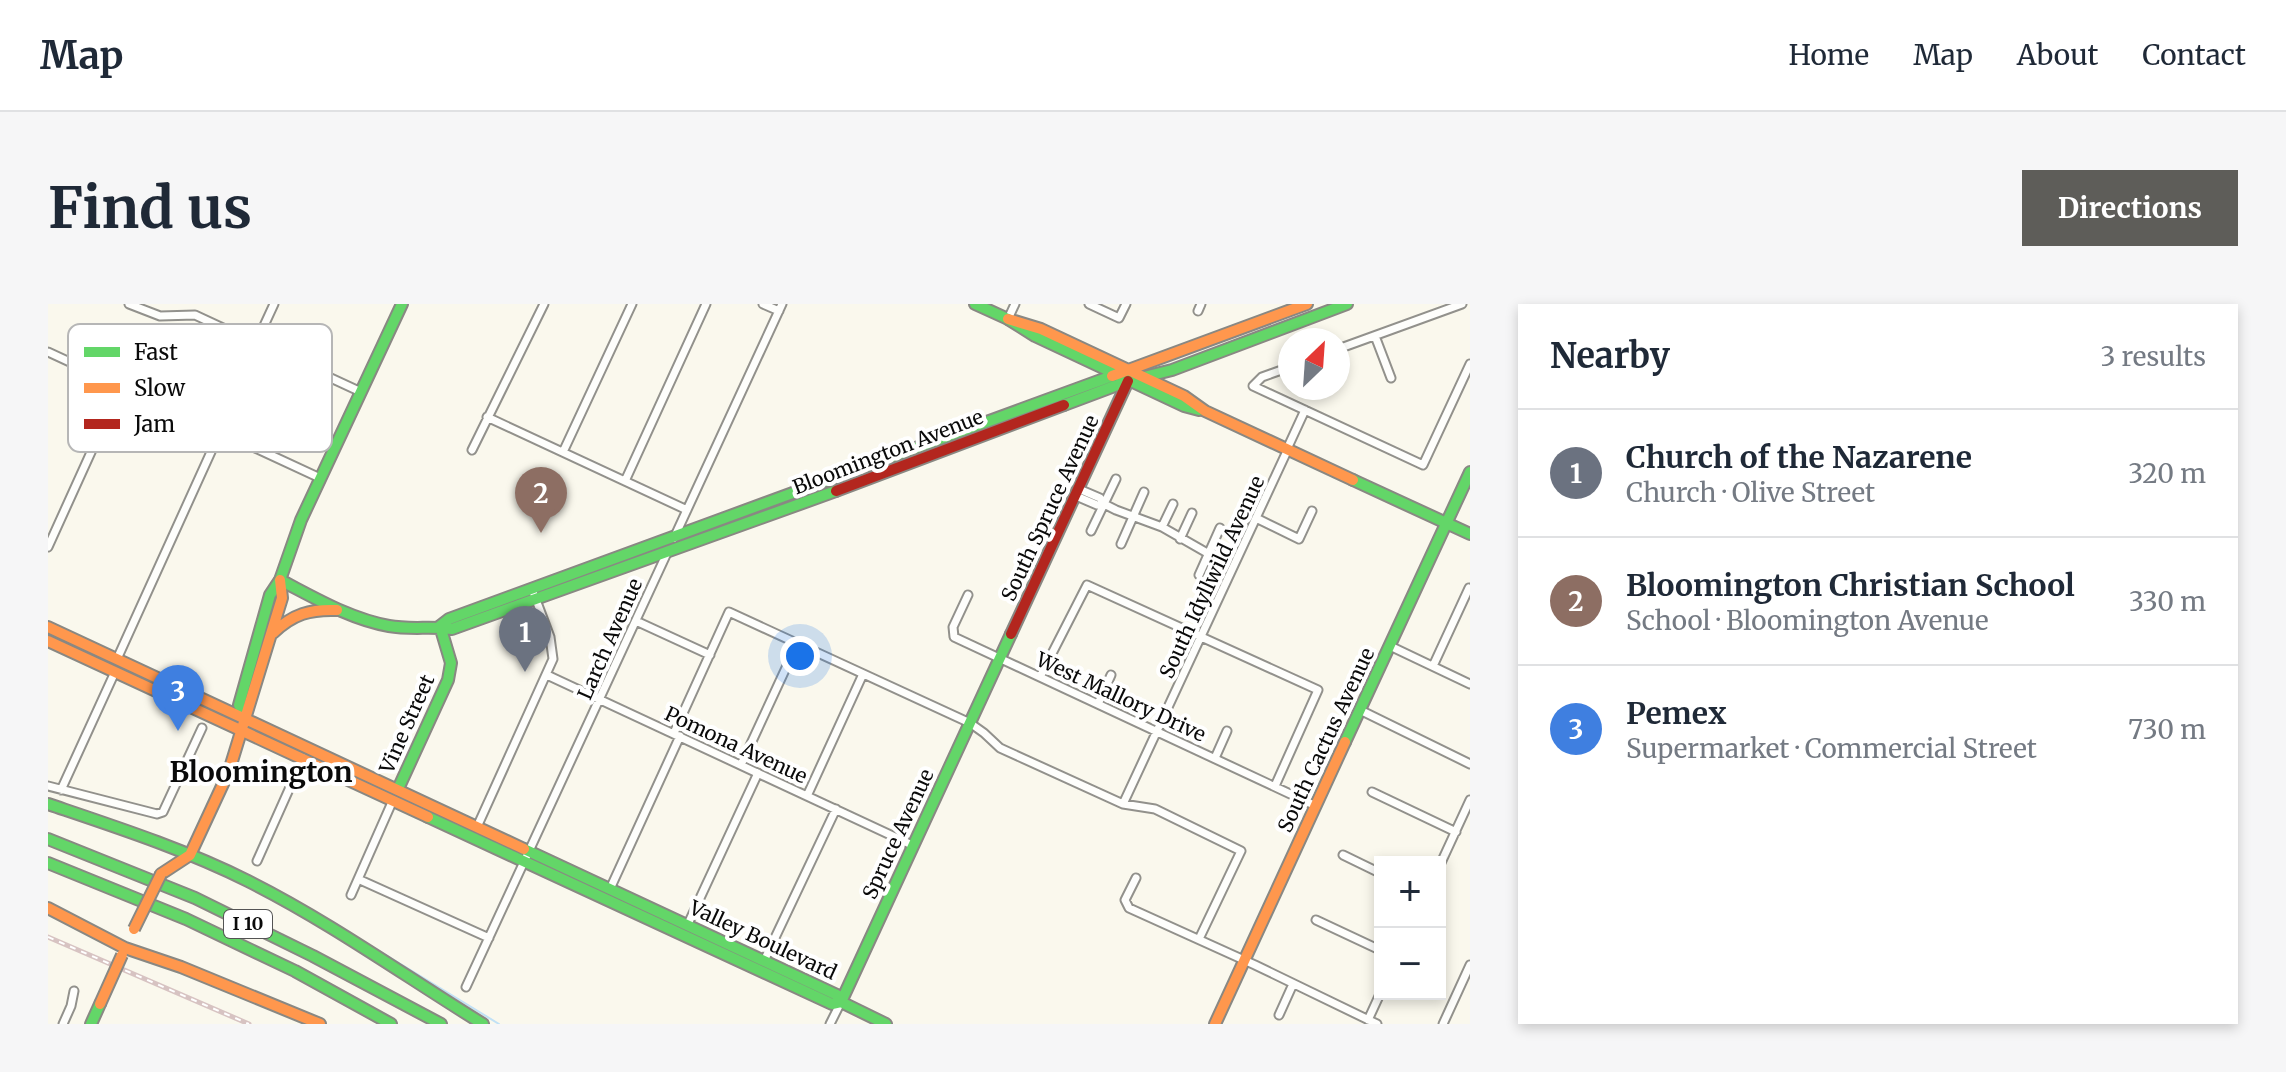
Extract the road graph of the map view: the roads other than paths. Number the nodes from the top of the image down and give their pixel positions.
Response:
1 (129, 304) edge
2 (179, 304) edge
3 (274, 304) edge
4 (402, 304) edge
5 (544, 304) edge
6 (632, 304) edge
7 (706, 304) edge
8 (763, 304) edge
9 (975, 304) edge
10 (1015, 304) edge
11 (1089, 304) edge
12 (1126, 304) edge
13 (1307, 304) edge
14 (1347, 304) edge
15 (1462, 304) edge
16 (780, 308) edge
17 (180, 314) junction
18 (1008, 319) junction
19 (216, 324) edge
20 (265, 324) edge
21 (1375, 336) junction
22 (1350, 345) edge
23 (48, 352) edge
24 (68, 361) edge
25 (1090, 363) junction
26 (1470, 364) edge
27 (1172, 370) junction
28 (1278, 371) edge
29 (1116, 375) junction
30 (1129, 376) junction
31 (1144, 377) junction
32 (332, 378) edge
33 (1391, 378) dead end
34 (1088, 385) junction
35 (1169, 390) junction
36 (361, 392) junction
37 (1278, 398) edge
38 (1283, 400) edge
39 (1305, 410) junction
40 (1205, 411) junction
41 (487, 417) junction
42 (961, 431) junction
43 (1287, 449) junction
44 (472, 450) dead end
45 (91, 452) edge
46 (211, 452) edge
47 (263, 452) edge
48 (563, 452) junction
49 (928, 455) junction
50 (1470, 472) edge
51 (320, 478) junction
52 (831, 479) junction
53 (1116, 479) dead end
54 (625, 481) junction
55 (835, 491) junction
56 (1077, 492) junction
57 (1144, 492) dead end
58 (1104, 504) junction
59 (1173, 504) dead end
60 (687, 510) junction
61 (1312, 511) dead end
62 (1192, 513) dead end
63 (1132, 517) junction
64 (1256, 518) junction
65 (1446, 523) junction
66 (1162, 527) junction
67 (1220, 528) dead end
68 (1091, 531) dead end
69 (1470, 534) edge
70 (674, 536) junction
71 (1180, 539) junction
72 (1121, 544) dead end
73 (48, 547) edge
74 (667, 552) junction
75 (1209, 554) junction
76 (1199, 575) dead end
77 (280, 580) junction
78 (1469, 588) edge
79 (534, 594) junction
80 (968, 595) dead end
81 (343, 611) junction
82 (636, 621) junction
83 (440, 626) junction
84 (48, 627) edge
85 (271, 635) junction
86 (1202, 638) junction
87 (48, 641) edge
88 (797, 644) junction
89 (1390, 646) junction
90 (710, 655) junction
91 (117, 659) junction
92 (1000, 659) junction
93 (1433, 666) junction
94 (115, 672) junction
95 (863, 674) junction
96 (547, 675) junction
97 (1111, 675) dead end
98 (1040, 677) junction
99 (1470, 684) edge
100 (601, 699) junction
101 (1098, 704) junction
102 (1362, 711) junction
103 (246, 718) junction
104 (970, 723) junction
105 (202, 728) dead end
106 (243, 730) junction
107 (1227, 731) dead end
108 (1158, 732) junction
109 (677, 735) junction
110 (303, 758) junction
111 (1215, 758) junction
112 (1470, 764) edge
113 (741, 765) junction
114 (758, 773) junction
115 (48, 786) edge
116 (1275, 786) junction
117 (398, 789) junction
118 (61, 790) junction
119 (1372, 792) dead end
120 (807, 796) junction
121 (393, 800) junction
122 (1470, 800) edge
123 (48, 804) edge
124 (1123, 804) junction
125 (1316, 806) junction
126 (836, 809) junction
127 (477, 827) junction
128 (1456, 832) junction
129 (48, 839) edge
130 (912, 845) junction
131 (190, 855) junction
132 (1343, 855) dead end
133 (528, 856) junction
134 (1444, 856) edge
135 (257, 861) dead end
136 (48, 863) edge
137 (1374, 870) edge
138 (1136, 878) dead end
139 (358, 879) junction
140 (610, 889) junction
141 (351, 895) dead end
142 (48, 908) edge
143 (1316, 920) dead end
144 (688, 924) junction
145 (489, 938) junction
146 (1199, 939) junction
147 (1374, 947) edge
148 (124, 952) junction
149 (1245, 960) junction
150 (764, 961) junction
151 (1470, 965) edge
152 (1293, 984) junction
153 (466, 987) dead end
154 (74, 991) dead end
155 (1377, 1000) edge
156 (841, 1002) junction
157 (1279, 1015) dead end
158 (1368, 1020) junction
159 (63, 1024) edge
160 (91, 1024) edge
161 (320, 1024) edge
162 (391, 1024) edge
163 (441, 1024) edge
164 (483, 1024) edge
165 (830, 1024) edge
166 (886, 1024) edge
167 (1215, 1024) edge
168 (1377, 1024) edge
169 (1443, 1024) edge

1 - 17 street
2 - 17 street
3 - 20 street
4 - 36 main road
5 - 41 street
6 - 48 street
7 - 54 street
8 - 16 street
9 - 18 main road
10 - 18 street
11 - 12 street
13 - 30 main road, Bloomington Avenue
14 - 27 main road
15 - 21 street
16 - 60 street, Larch Avenue
17 - 19 street
18 - 25 main road
18 - 30 main road
21 - 22 street
21 - 33 street
23 - 24 street
25 - 29 main road
25 - 34 main road
26 - 39 street
27 - 31 main road
27 - 35 main road
28 - 37 street
29 - 30 main road, Bloomington Avenue
29 - 34 main road, Bloomington Avenue
30 - 31 main road
30 - 40 main road
30 - 49 main road, Bloomington Avenue
30 - 56 main road, South Spruce Avenue
31 - 35 main road
32 - 36 street
34 - 42 main road, Bloomington Avenue
35 - 40 main road
36 - 51 main road
38 - 39 street
39 - 43 street, South Idyllwild Avenue
40 - 43 main road
41 - 44 street
41 - 48 street
42 - 49 main road
42 - 52 main road, Bloomington Avenue
43 - 64 street, South Idyllwild Avenue
43 - 65 main road
45 - 73 street
46 - 91 street
47 - 51 street
48 - 54 street
49 - 55 main road, Bloomington Avenue
50 - 65 main road, South Cactus Avenue
51 - 77 main road
52 - 55 main road
52 - 70 main road, Bloomington Avenue
53 - 58 street
54 - 60 street
55 - 74 main road, Bloomington Avenue
56 - 58 street
56 - 92 main road, South Spruce Avenue
57 - 63 street
58 - 63 street
58 - 68 street
59 - 66 street
60 - 70 street, Larch Avenue
61 - 64 street
62 - 71 street
63 - 66 street
63 - 72 street
64 - 86 street, South Idyllwild Avenue
65 - 69 main road
65 - 89 main road, South Cactus Avenue
66 - 71 street
67 - 75 street
70 - 74 street, Larch Avenue
70 - 79 main road, Bloomington Avenue
71 - 75 street
74 - 79 main road, Bloomington Avenue
74 - 82 street, Larch Avenue
75 - 76 street
77 - 81 main road, Bloomington Avenue
77 - 85 main road
77 - 103 main road
78 - 93 street
79 - 83 main road, Bloomington Avenue
79 - 96 street
80 - 92 street, West Mallory Drive
81 - 83 main road, Bloomington Avenue
81 - 85 main road
82 - 90 street
82 - 100 street, Larch Avenue
83 - 117 main road, Vine Street
84 - 91 main road, Valley Boulevard
85 - 103 main road
86 - 98 street
86 - 108 street, South Idyllwild Avenue
86 - 116 street
87 - 94 main road, Valley Boulevard
88 - 90 street
88 - 95 street
88 - 113 street
89 - 93 street
89 - 102 main road, South Cactus Avenue
90 - 109 street
91 - 103 main road, Valley Boulevard
92 - 98 street, West Mallory Drive
92 - 104 main road, Spruce Avenue
93 - 99 street
94 - 106 main road, Valley Boulevard
94 - 118 street
95 - 104 street
95 - 120 street
96 - 100 street, Pomona Avenue
96 - 127 street
97 - 101 street
98 - 101 street, West Mallory Drive
100 - 109 street, Pomona Avenue
100 - 133 street, Larch Avenue
101 - 108 street, West Mallory Drive
102 - 112 street
102 - 125 main road, South Cactus Avenue
103 - 106 main road
103 - 117 main road, Valley Boulevard
104 - 124 street
104 - 130 main road, Spruce Avenue
105 - 118 street
106 - 110 main road, Valley Boulevard
106 - 131 main road
107 - 111 street
108 - 111 street, West Mallory Drive
108 - 124 street, South Idyllwild Avenue
109 - 113 street, Pomona Avenue
109 - 140 street
110 - 121 main road, Valley Boulevard
110 - 135 street
111 - 116 street, West Mallory Drive
113 - 114 street, Pomona Avenue
114 - 120 street, Pomona Avenue
114 - 144 street
115 - 118 street
116 - 125 street, West Mallory Drive
117 - 127 main road, Valley Boulevard
119 - 128 street
120 - 126 street, Pomona Avenue
121 - 133 main road, Valley Boulevard
121 - 139 street, Vine Street
122 - 128 street
123 - 131 main road
124 - 146 street
125 - 149 main road, South Cactus Avenue
126 - 130 street, Pomona Avenue
126 - 150 street
127 - 133 main road, Valley Boulevard
128 - 134 street
129 - 163 main road, I 10
130 - 156 main road, Spruce Avenue
131 - 148 main road, bridge
131 - 164 main road
132 - 137 street
133 - 140 main road, Valley Boulevard
133 - 145 street, Larch Avenue
133 - 156 main road, Valley Boulevard
136 - 162 main road, I 10
138 - 146 street
139 - 141 street, Vine Street
139 - 145 street
140 - 144 main road, Valley Boulevard
142 - 148 main road
143 - 147 street
144 - 150 main road, Valley Boulevard
145 - 153 street, Larch Avenue
146 - 149 street
148 - 160 main road, bridge
148 - 161 main road
149 - 152 street
149 - 167 main road, South Cactus Avenue
150 - 156 main road, Valley Boulevard
151 - 169 street
152 - 157 street
152 - 158 street
154 - 159 street
155 - 158 street
156 - 165 street, Spruce Avenue
156 - 166 main road
158 - 168 street

